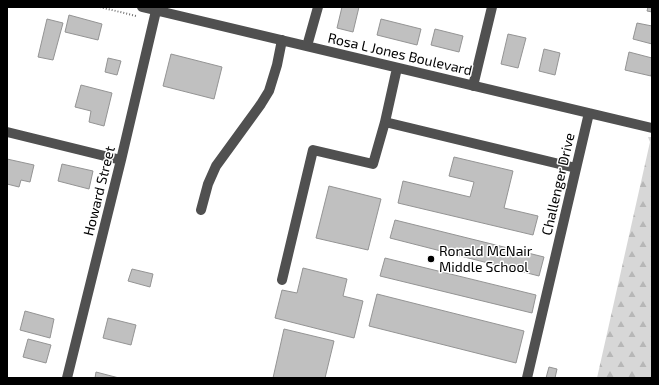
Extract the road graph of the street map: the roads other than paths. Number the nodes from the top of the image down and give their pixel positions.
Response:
1 (318, 7) edge
2 (492, 7) edge
3 (156, 11) junction
4 (140, 12) edge
5 (282, 40) junction
6 (307, 46) junction
7 (397, 68) junction
8 (473, 86) junction
9 (589, 113) junction
10 (385, 122) junction
11 (652, 128) edge
12 (7, 132) edge
13 (121, 160) junction
14 (576, 168) junction
15 (202, 210) dead end
16 (282, 280) dead end
17 (67, 378) edge
18 (528, 378) edge

1 - 6 street
2 - 8 street
3 - 4 street, Rosa L Jones Boulevard
3 - 5 street, Rosa L Jones Boulevard
3 - 13 street, Howard Street
5 - 6 street, Rosa L Jones Boulevard
5 - 15 street
6 - 7 street, Rosa L Jones Boulevard
7 - 8 street, Rosa L Jones Boulevard
7 - 10 street
8 - 9 street, Rosa L Jones Boulevard
9 - 11 street, Rosa L Jones Boulevard
9 - 14 street, Challenger Drive
10 - 14 street
10 - 16 street
12 - 13 street
13 - 17 street, Howard Street
14 - 18 street, Challenger Drive

